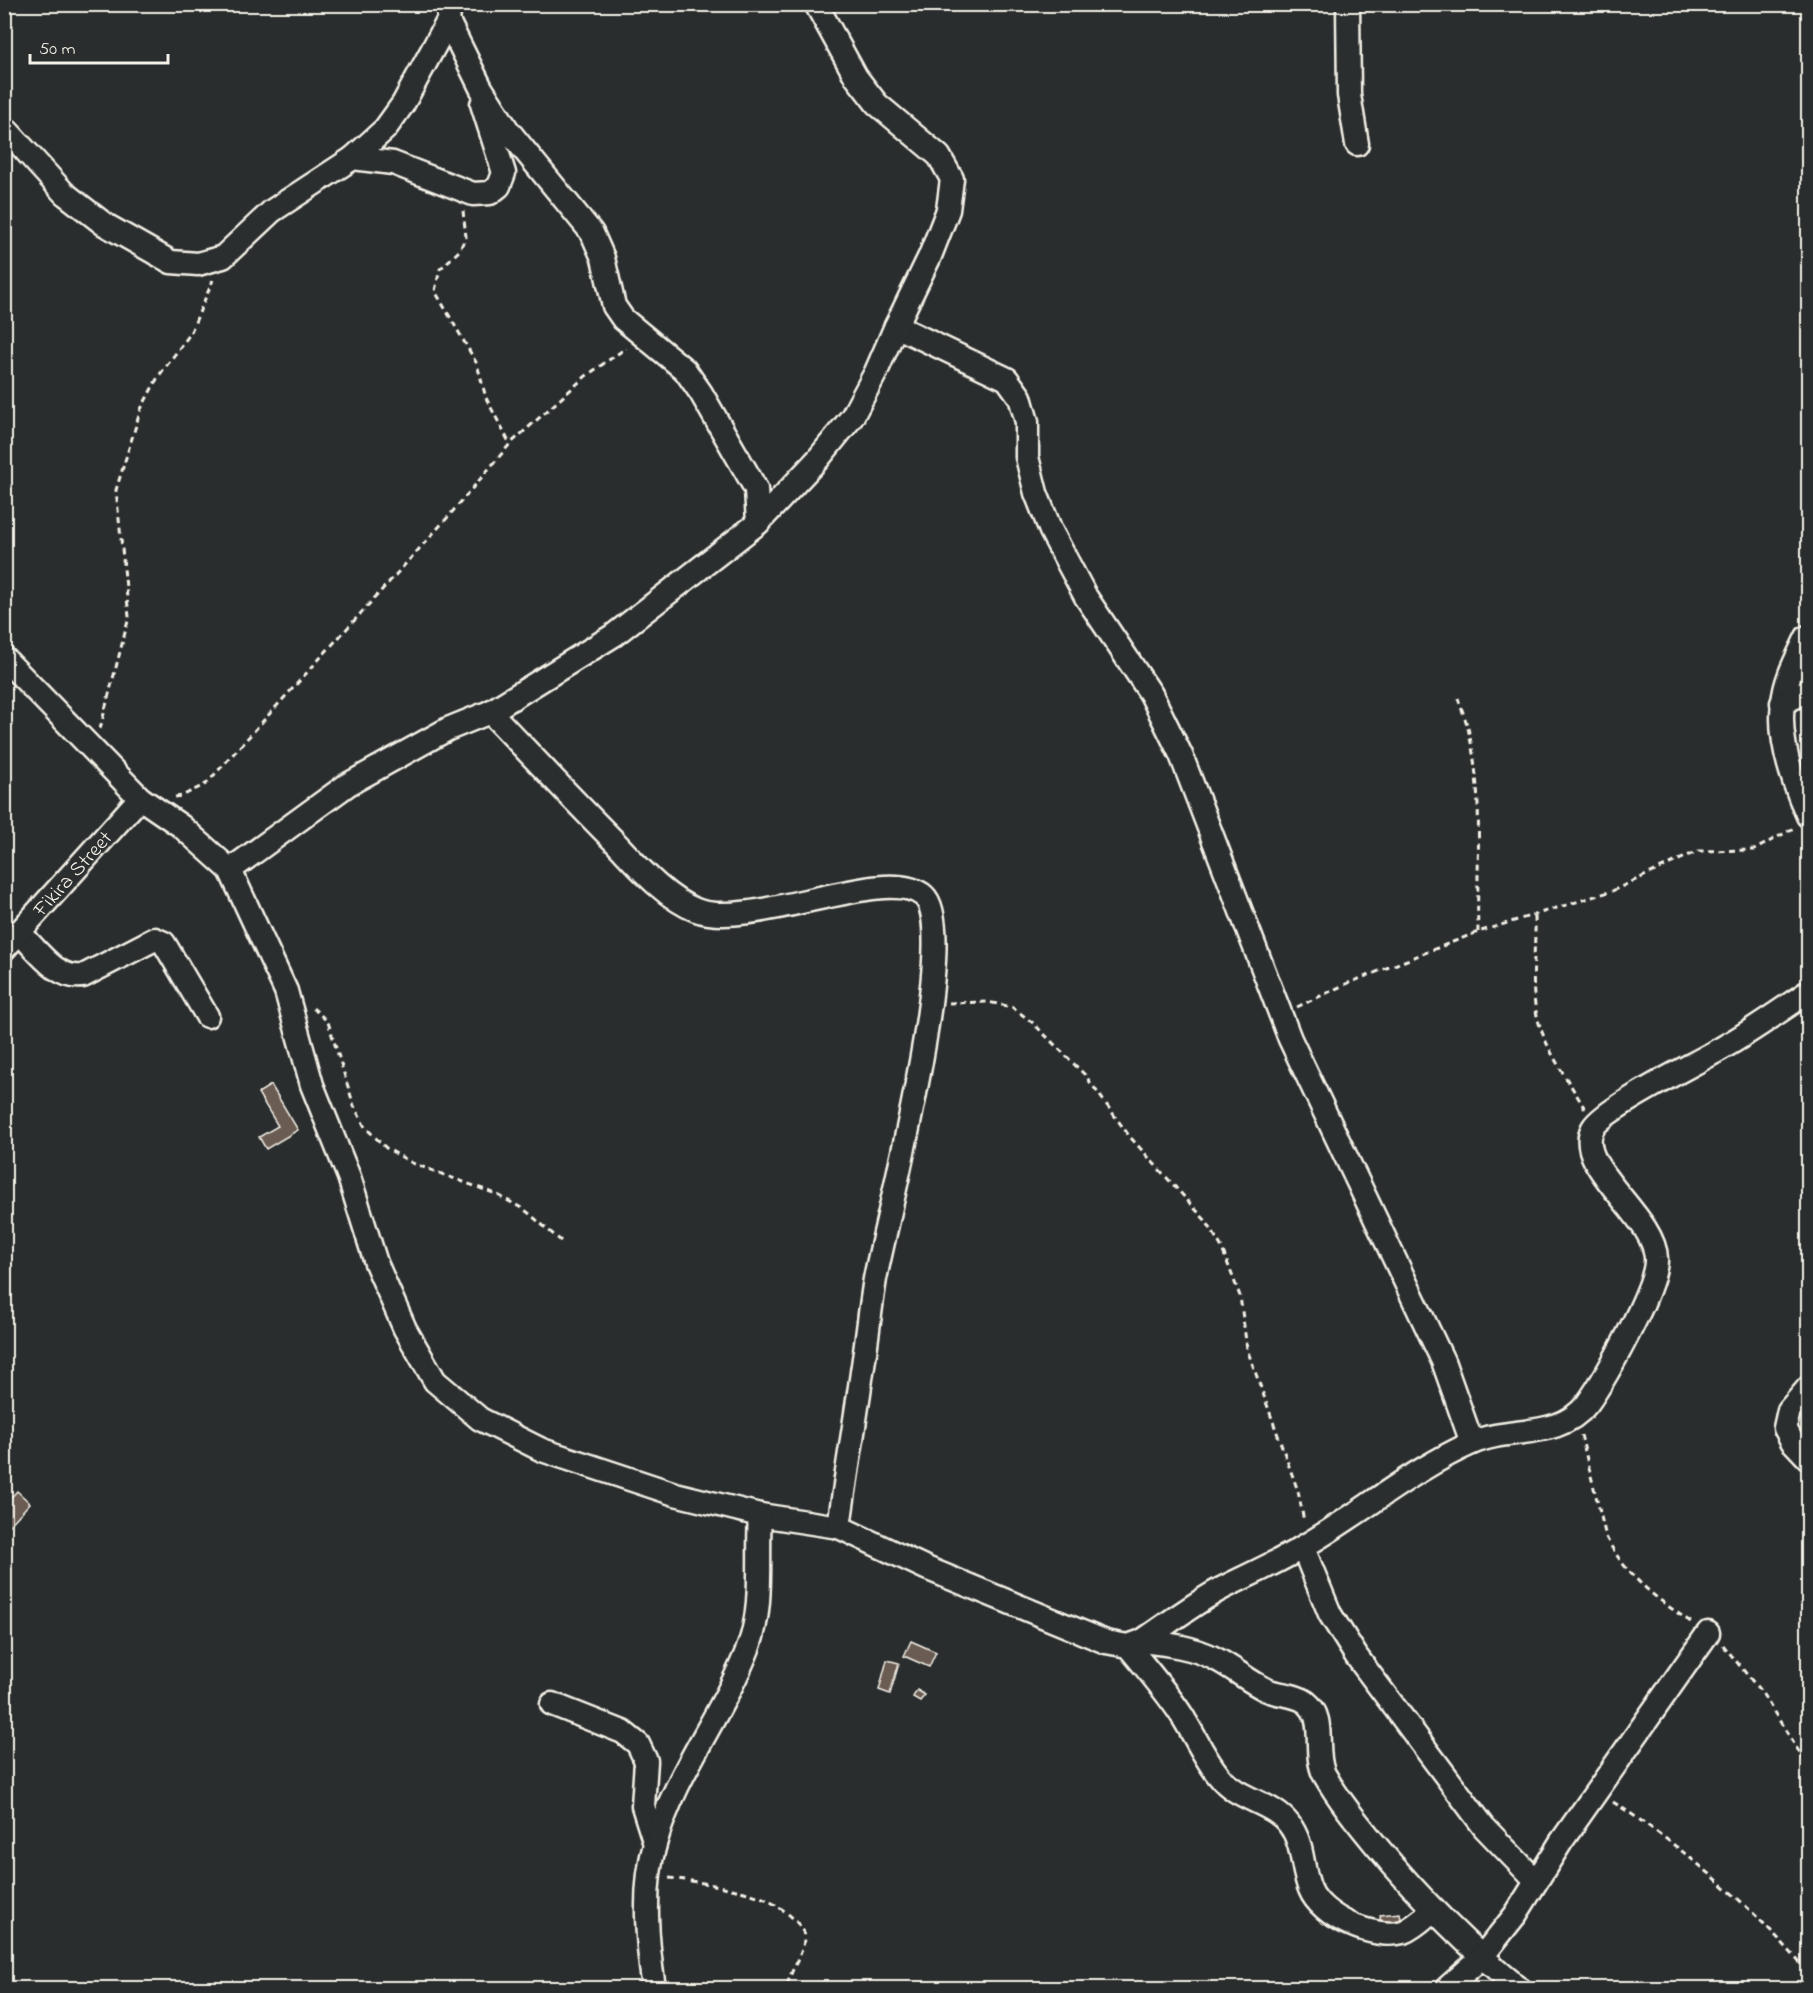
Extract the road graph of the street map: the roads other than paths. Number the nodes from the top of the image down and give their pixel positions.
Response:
1 (816, 4) edge
2 (1348, 4) edge
3 (449, 13) edge
4 (481, 88) junction
5 (4, 127) edge
6 (1357, 144) dead end
7 (353, 158) junction
8 (896, 326) junction
9 (758, 523) junction
10 (1807, 637) edge
11 (4, 658) edge
12 (1809, 691) edge
13 (1782, 703) junction
14 (490, 712) junction
15 (1804, 792) edge
16 (140, 798) junction
17 (1804, 820) edge
18 (230, 870) junction
19 (12, 941) edge
20 (1809, 992) edge
21 (207, 1016) dead end
22 (1809, 1388) edge
23 (1472, 1443) junction
24 (1809, 1458) edge
25 (760, 1515) junction
26 (839, 1527) junction
27 (1303, 1548) junction
28 (1708, 1633) road end
29 (1135, 1644) junction
30 (552, 1704) dead end
31 (655, 1844) junction
32 (1535, 1880) junction
33 (1432, 1911) junction
34 (1480, 1958) junction
35 (654, 1989) edge
36 (1448, 1989) edge
37 (1519, 1989) edge

1 - 8 street
2 - 6 street
3 - 4 street
3 - 7 street
4 - 7 street
4 - 9 street
5 - 7 street
8 - 9 street
8 - 23 street
9 - 14 street
10 - 13 street
11 - 16 street
12 - 13 street
13 - 15 street
14 - 18 street
14 - 26 street
15 - 17 street
16 - 18 street
16 - 19 street, Fikira Street
18 - 25 street
19 - 21 street
20 - 23 street
22 - 24 street
23 - 27 street
25 - 26 street
25 - 31 street
26 - 29 street
27 - 29 street
27 - 32 street
28 - 32 street
29 - 33 street
29 - 33 street
30 - 31 street
31 - 35 street
32 - 34 street
33 - 34 street
34 - 36 street
34 - 37 street

